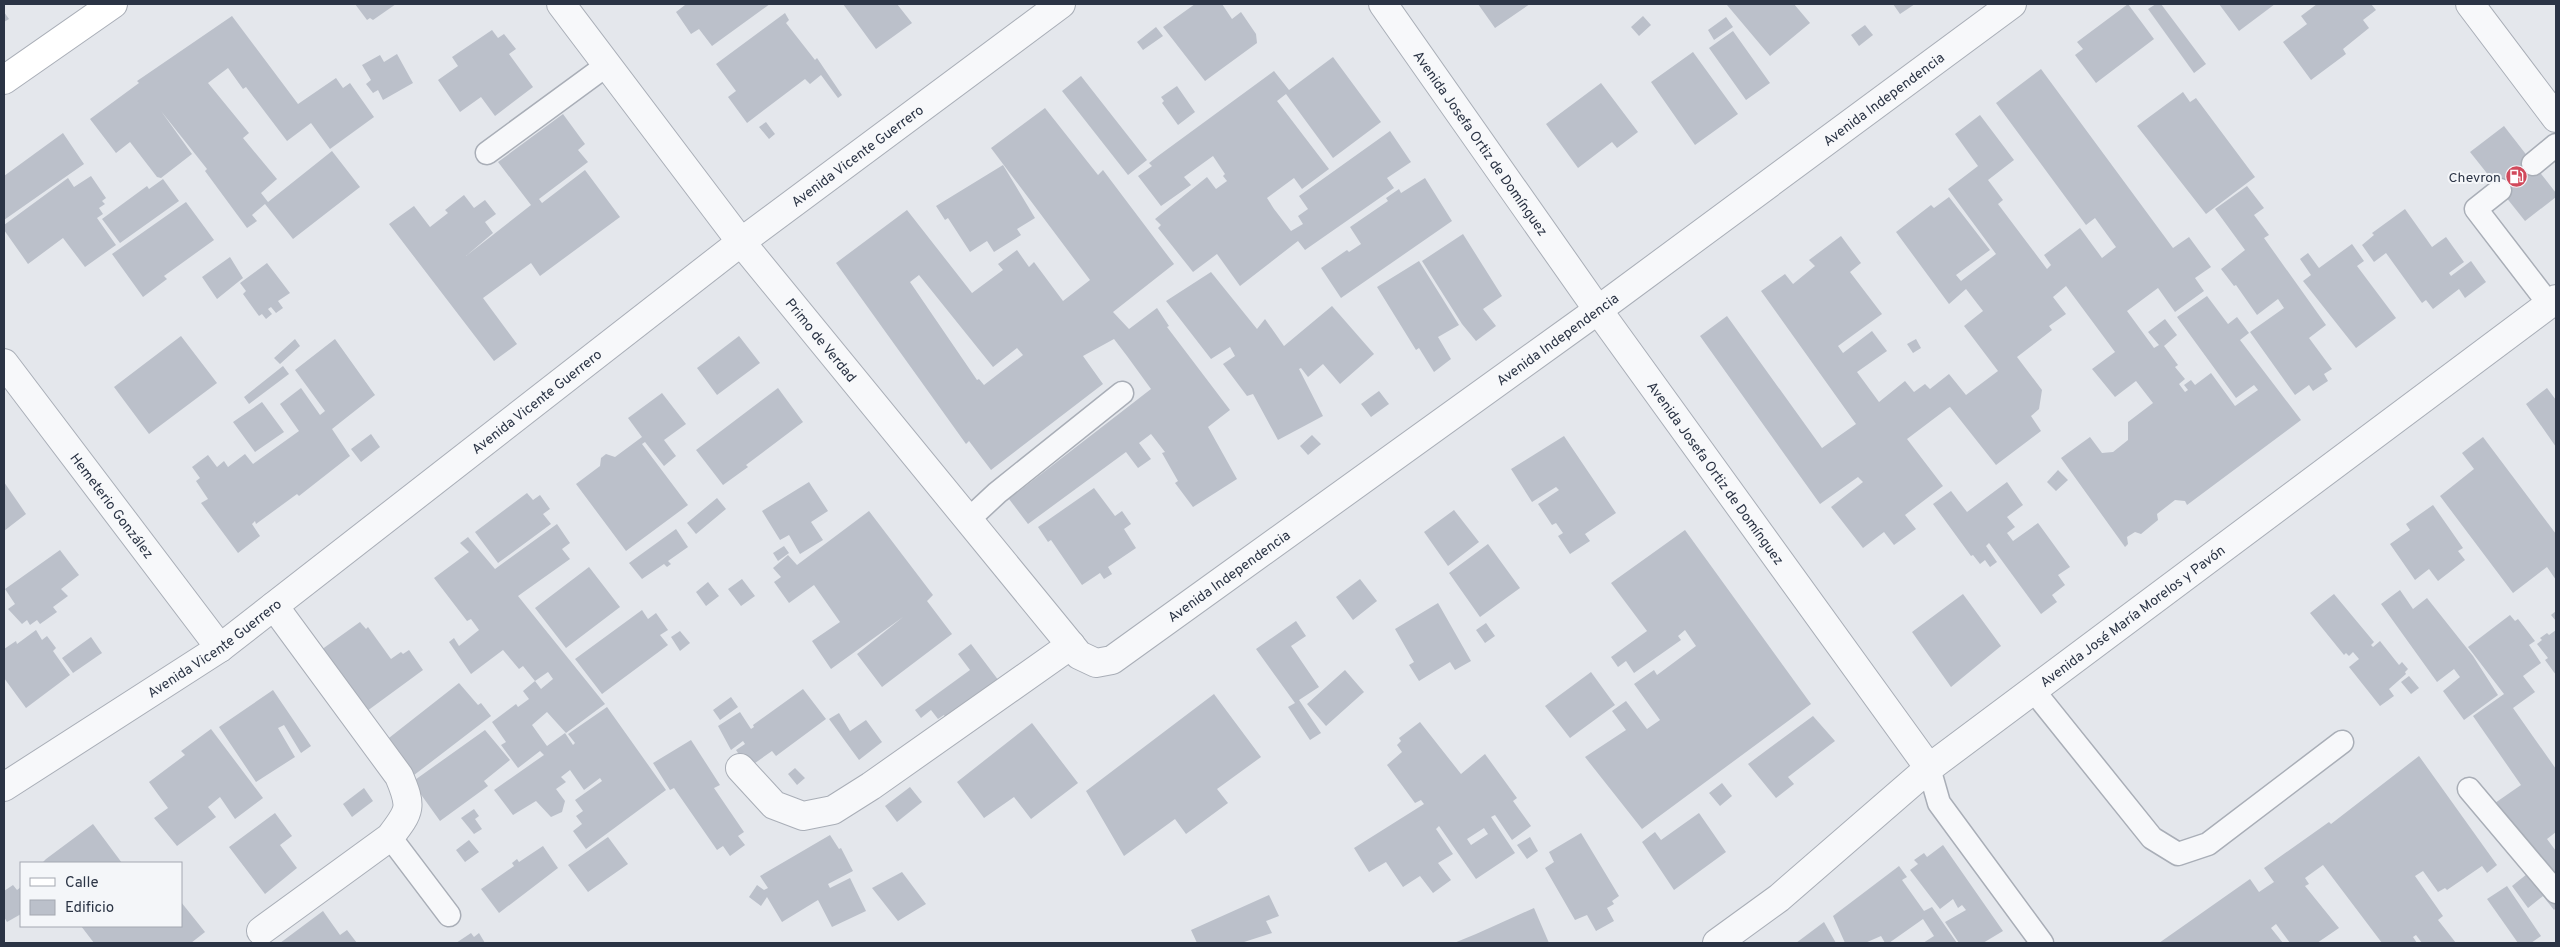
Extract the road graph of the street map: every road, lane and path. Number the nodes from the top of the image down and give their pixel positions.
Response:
1 (561, 4) edge
2 (1061, 4) edge
3 (1383, 4) edge
4 (2012, 4) edge
5 (2470, 4) edge
6 (105, 6) edge
7 (607, 65) junction
8 (4, 80) edge
9 (2556, 118) edge
10 (2556, 145) edge
11 (487, 153) dead end
12 (2533, 164) dead end
13 (2500, 190) dead end
14 (741, 242) junction
15 (2553, 302) edge
16 (1598, 310) junction
17 (4, 363) edge
18 (1122, 393) dead end
19 (968, 520) junction
20 (274, 606) junction
21 (1071, 645) junction
22 (220, 648) junction
23 (1096, 662) joint
24 (2033, 690) junction
25 (2342, 742) dead end
26 (740, 768) dead end
27 (1929, 768) junction
28 (4, 787) edge
29 (2469, 789) dead end
30 (390, 837) junction
31 (2556, 892) edge
32 (449, 915) dead end
33 (261, 931) dead end
34 (1717, 943) edge
35 (2042, 943) edge

1 - 7 street, Primo de Verdad
2 - 14 street, Avenida Vicente Guerrero
3 - 16 street, Avenida Josefa Ortiz de Domínguez
4 - 16 street, Avenida Independencia
5 - 9 street
6 - 8 main road
7 - 11 lane
7 - 14 street, Primo de Verdad
10 - 12 lane
13 - 15 lane
14 - 19 street, Primo de Verdad
14 - 20 street, Avenida Vicente Guerrero
15 - 24 street, Avenida José María Morelos y Pavón
16 - 23 street, Avenida Independencia
16 - 27 street, Avenida Josefa Ortiz de Domínguez
17 - 22 street, Hemeterio González
18 - 19 lane
19 - 21 street, Primo de Verdad
20 - 22 street, Avenida Vicente Guerrero
20 - 30 street
21 - 23 street, Primo de Verdad
21 - 26 street
22 - 28 street, Avenida Vicente Guerrero
24 - 25 lane
24 - 27 street, Avenida José María Morelos y Pavón
27 - 34 street, Avenida José María Morelos y Pavón
27 - 35 lane, Avenida Josefa Ortiz de Domínguez
29 - 31 lane
30 - 32 lane
30 - 33 street

